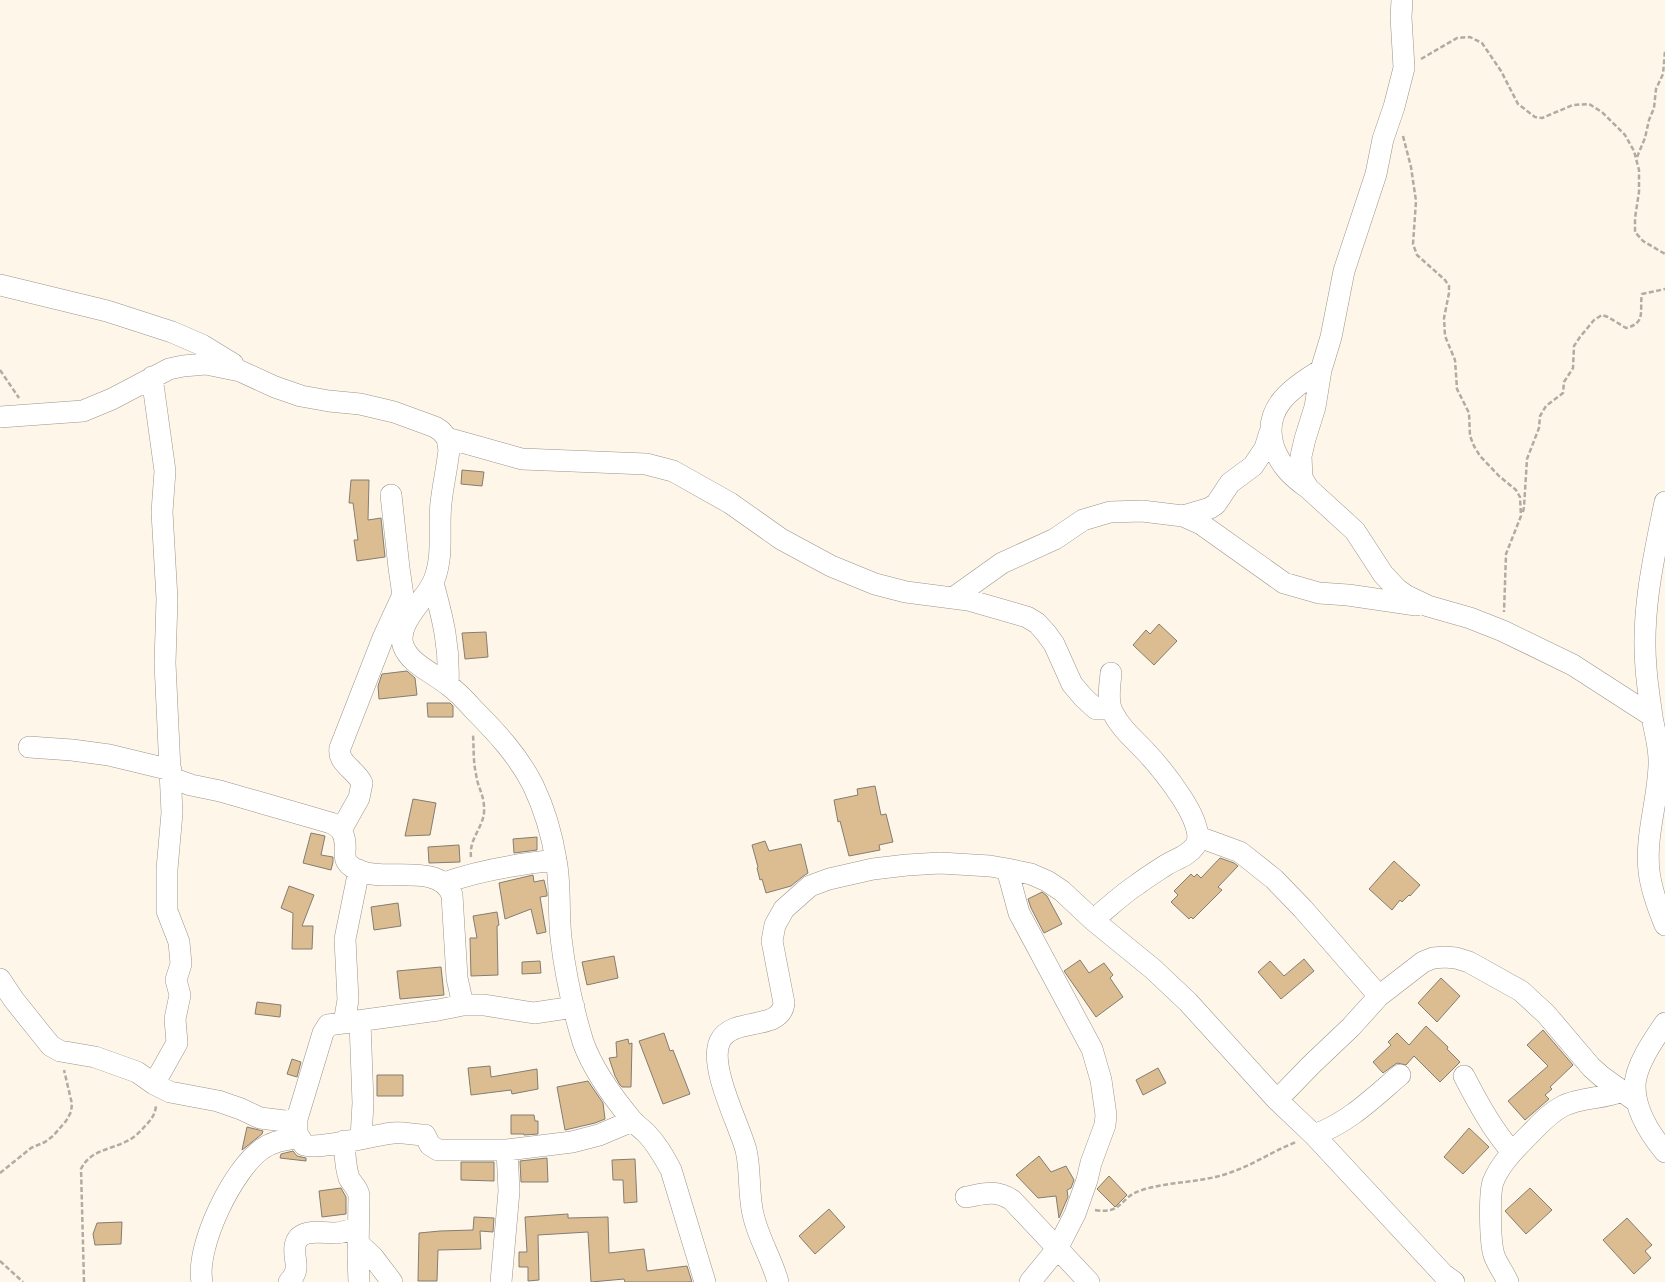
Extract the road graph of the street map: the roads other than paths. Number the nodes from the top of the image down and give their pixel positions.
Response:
1 (1402, 0) edge
2 (0, 285) edge
3 (1321, 370) junction
4 (240, 371) junction
5 (152, 377) junction
6 (0, 417) edge
7 (1270, 432) junction
8 (447, 438) junction
9 (1308, 488) junction
10 (391, 495) dead end
11 (1665, 502) edge
12 (1183, 516) junction
13 (433, 583) junction
14 (402, 597) junction
15 (953, 598) junction
16 (1428, 606) junction
17 (408, 619) junction
18 (1111, 673) dead end
19 (448, 685) junction
20 (1111, 709) junction
21 (1652, 716) junction
22 (29, 747) dead end
23 (171, 774) junction
24 (342, 830) junction
25 (1199, 837) junction
26 (556, 860) junction
27 (1007, 869) junction
28 (359, 870) junction
29 (444, 883) junction
30 (1093, 920) junction
31 (1665, 926) edge
32 (0, 979) edge
33 (1380, 996) junction
34 (462, 1005) junction
35 (574, 1008) junction
36 (352, 1022) junction
37 (1665, 1023) edge
38 (1400, 1075) dead end
39 (1464, 1076) dead end
40 (157, 1086) junction
41 (1630, 1096) junction
42 (1277, 1100) junction
43 (632, 1121) junction
44 (298, 1128) junction
45 (1314, 1135) junction
46 (352, 1140) junction
47 (507, 1150) junction
48 (1512, 1152) junction
49 (1665, 1152) edge
50 (966, 1197) dead end
51 (357, 1235) junction
52 (1057, 1249) junction
53 (1443, 1279) edge
54 (202, 1282) edge
55 (289, 1282) edge
56 (359, 1282) edge
57 (392, 1282) edge
58 (501, 1282) edge
59 (705, 1282) edge
60 (778, 1282) edge
61 (1030, 1282) edge
62 (1089, 1282) edge
63 (1508, 1282) edge

1 - 3 street
2 - 4 street
3 - 7 street
3 - 9 street
4 - 5 street
4 - 8 street
5 - 6 street
5 - 23 street
7 - 9 street
7 - 12 street
8 - 13 street
8 - 15 street
9 - 16 street
10 - 14 street
11 - 21 street
12 - 15 street
12 - 16 street
13 - 17 street
13 - 19 street
14 - 17 street
14 - 24 street
15 - 20 street
16 - 21 street
17 - 19 street
18 - 20 street
19 - 26 street
20 - 25 street
21 - 31 street
22 - 23 street
23 - 24 street
23 - 40 street
24 - 28 street
25 - 30 street
25 - 33 street
26 - 29 street
26 - 35 street
27 - 30 street
27 - 52 street
27 - 60 street
28 - 29 street
28 - 36 street
29 - 34 street
30 - 42 street
32 - 40 street
33 - 41 street
33 - 42 street
34 - 35 street
34 - 36 street
35 - 43 street
36 - 44 street
36 - 46 street
37 - 41 street
38 - 45 street
39 - 48 street
40 - 44 street
41 - 48 street
41 - 49 street
42 - 45 street
43 - 47 street
43 - 59 street
44 - 46 street
44 - 54 street
45 - 53 street
46 - 47 street
46 - 51 street
47 - 58 street
48 - 63 street
50 - 52 street
51 - 55 street
51 - 56 street
51 - 57 street
52 - 61 street
52 - 62 street

